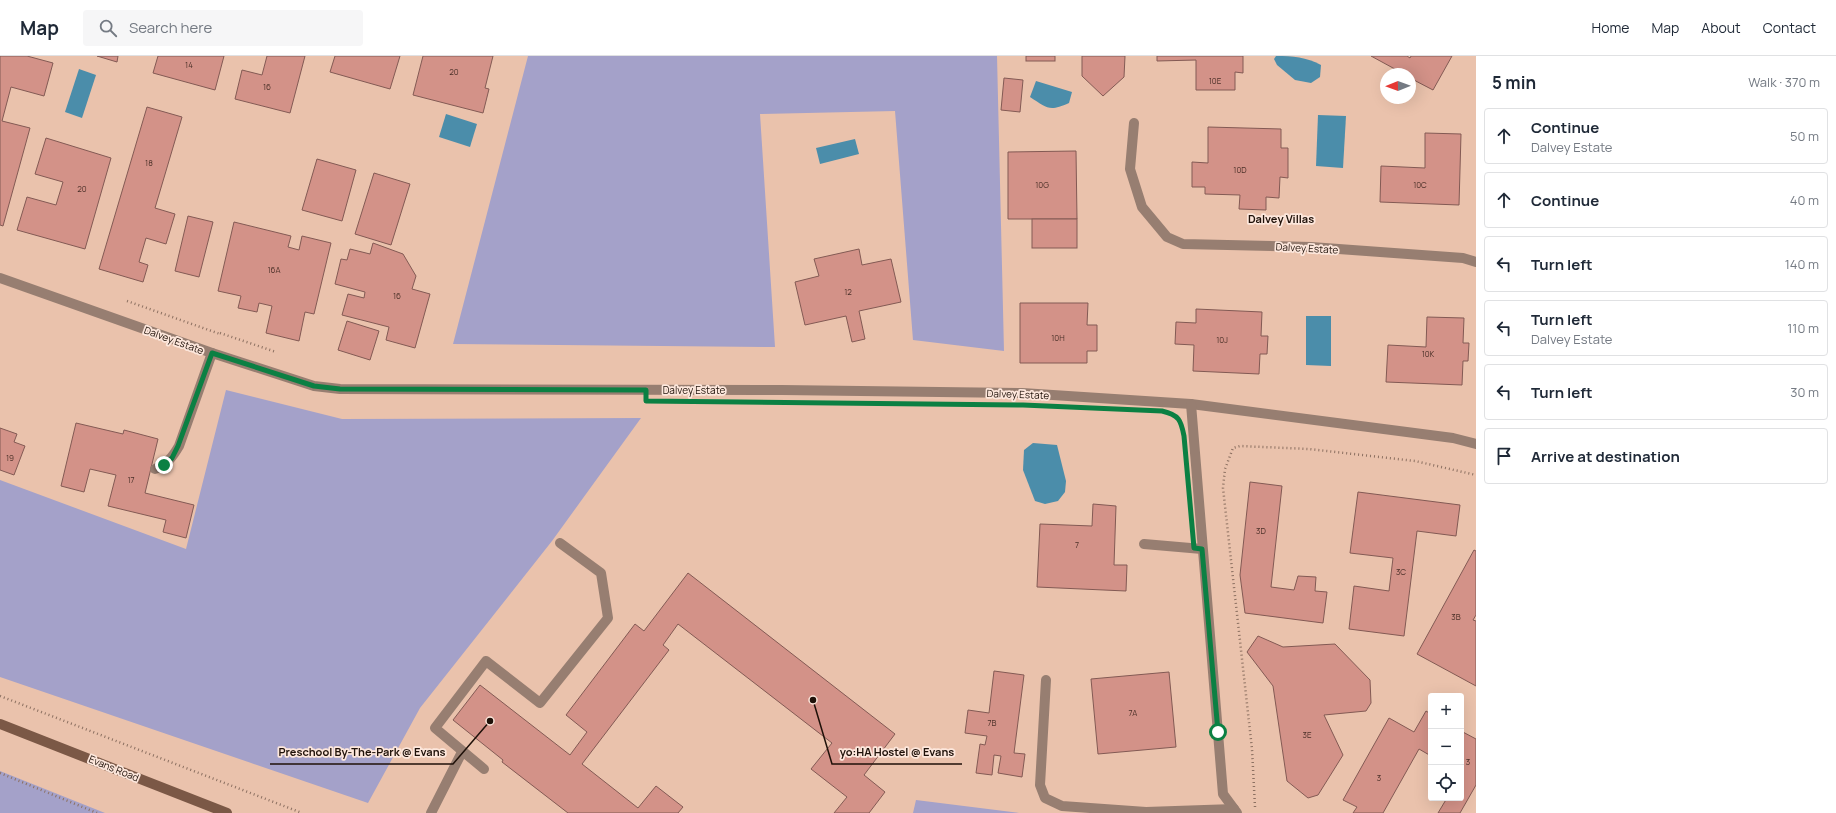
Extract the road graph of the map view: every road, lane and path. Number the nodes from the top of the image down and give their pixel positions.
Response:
1 (1134, 123) dead end
2 (1476, 262) edge
3 (0, 278) edge
4 (212, 353) junction
5 (1191, 404) junction
6 (1476, 444) edge
7 (155, 469) dead end
8 (1476, 475) edge
9 (560, 543) dead end
10 (1144, 544) dead end
11 (1202, 549) junction
12 (1046, 680) dead end
13 (0, 696) edge
14 (0, 724) edge
15 (462, 752) junction
16 (484, 770) dead end
17 (0, 772) edge
18 (1235, 811) edge
19 (97, 813) edge
20 (227, 813) edge
21 (302, 813) edge
22 (431, 813) edge
23 (1256, 813) edge

1 - 2 street, Dalvey Estate
3 - 4 street, Dalvey Estate
4 - 5 street, Dalvey Estate
4 - 7 street
5 - 6 street, Dalvey Estate
5 - 11 street
8 - 23 path
9 - 15 street
10 - 11 street
11 - 18 street
12 - 18 street
13 - 21 path
14 - 20 street, Evans Road
15 - 16 street
15 - 22 street
17 - 19 path

